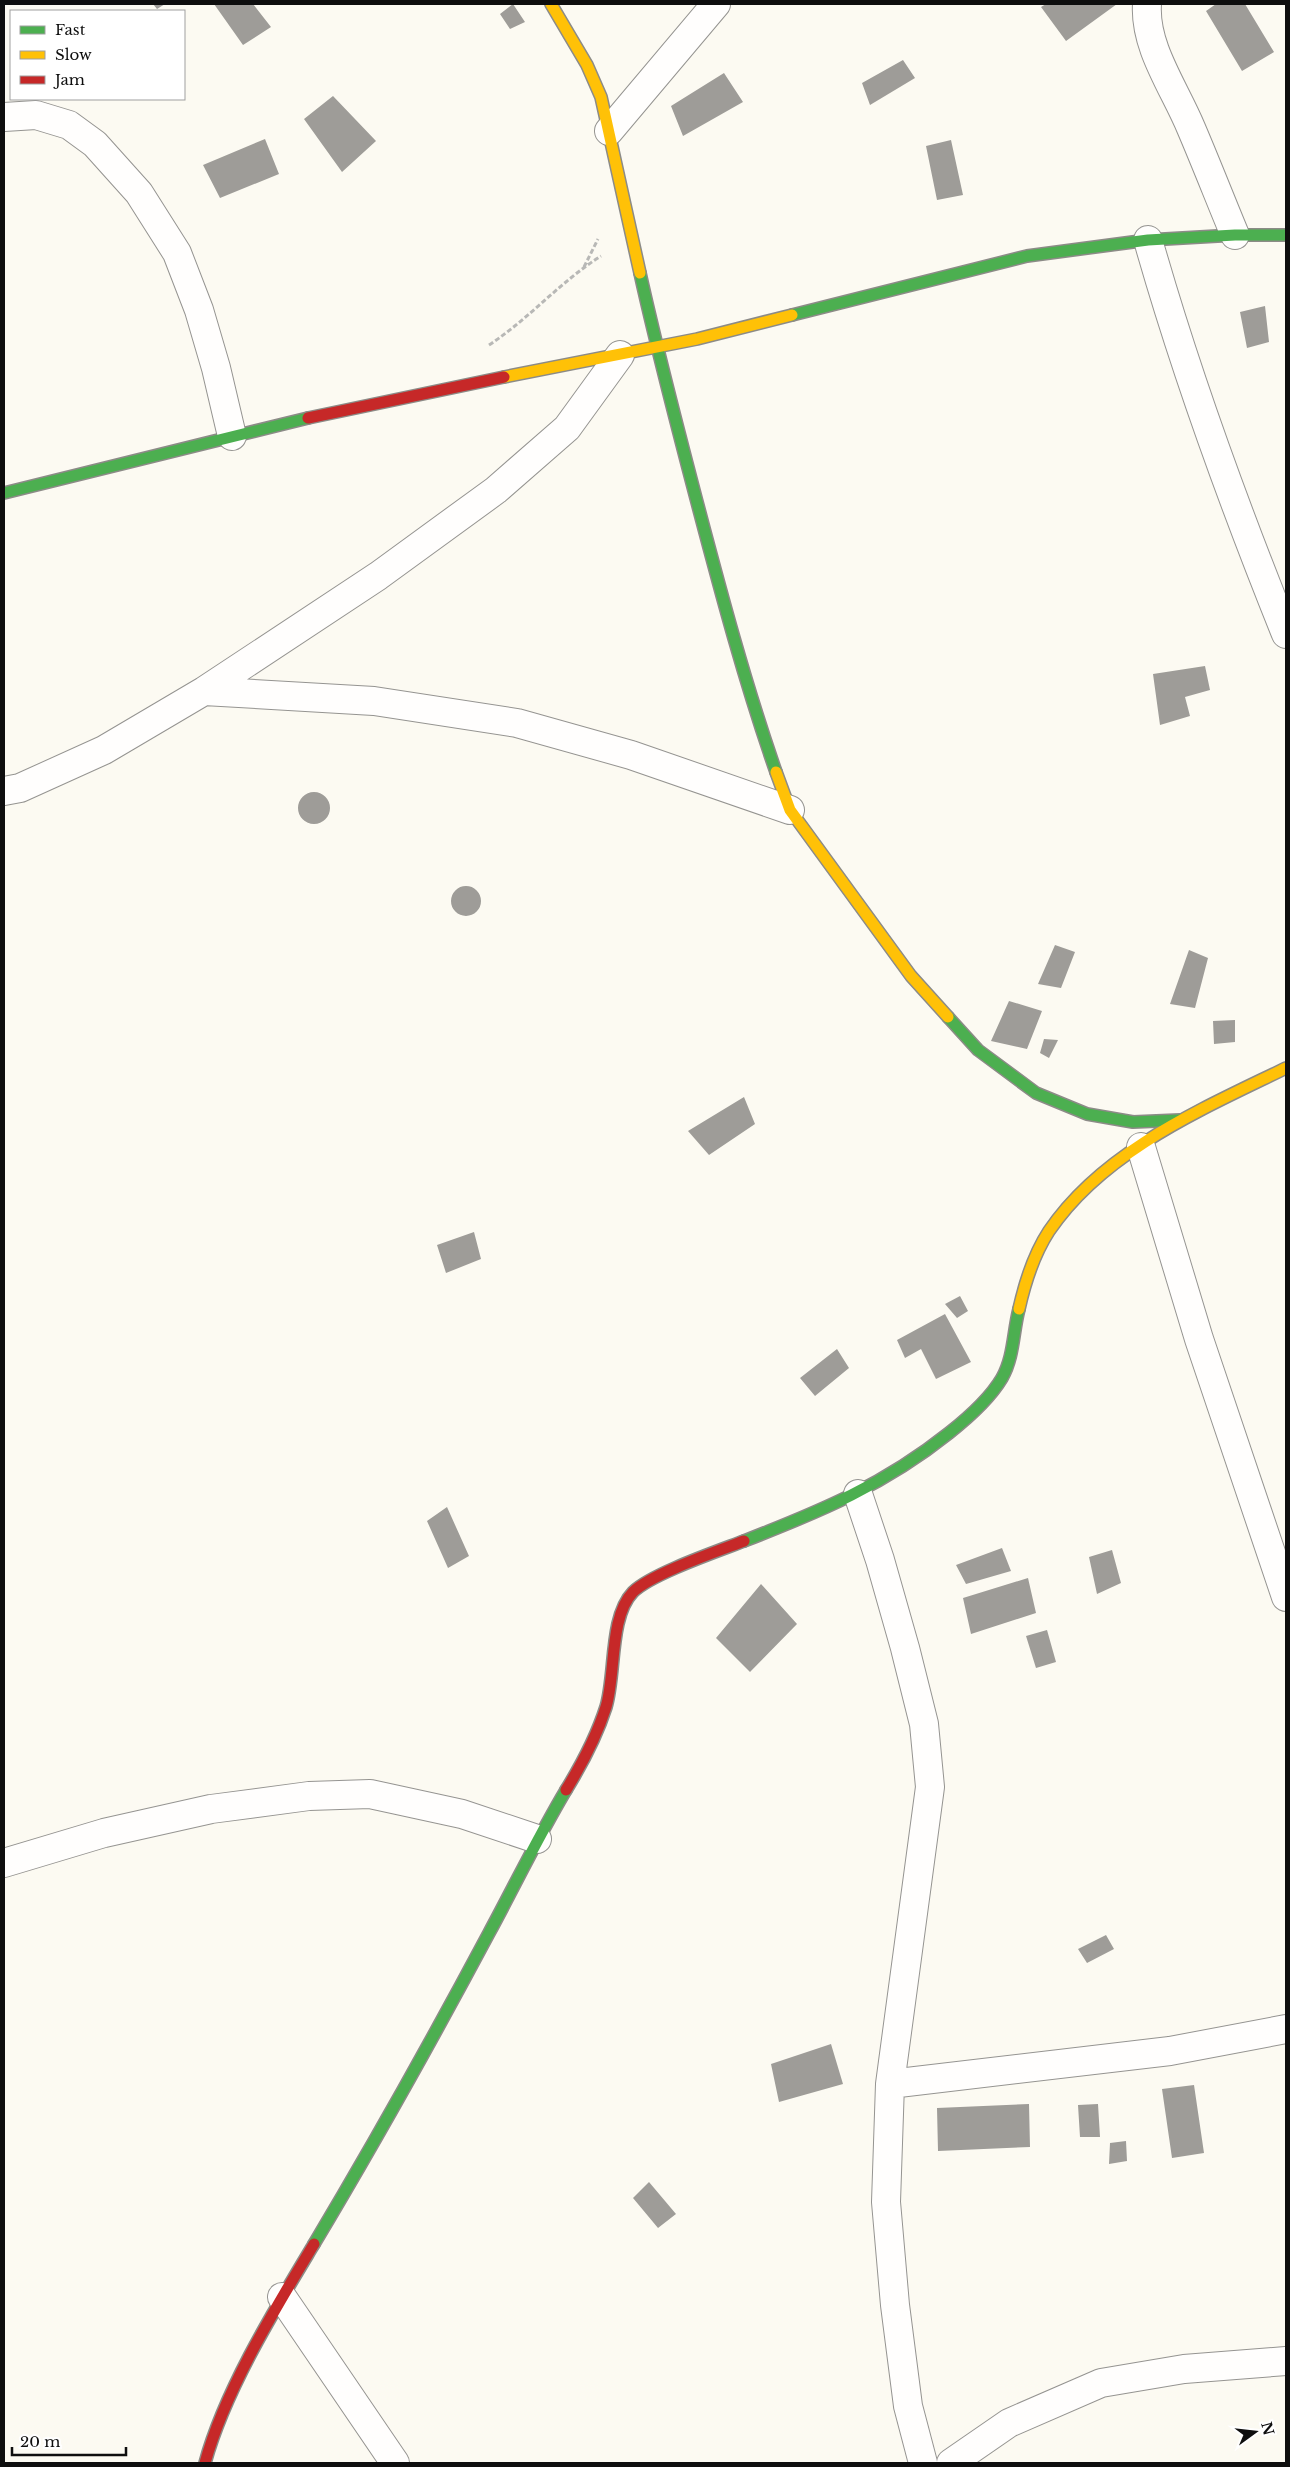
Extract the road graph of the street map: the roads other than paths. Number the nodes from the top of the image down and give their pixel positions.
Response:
1 (551, 4) edge
2 (716, 4) edge
3 (1147, 4) edge
4 (4, 117) edge
5 (609, 130) junction
6 (1234, 234) junction
7 (1286, 235) edge
8 (1148, 240) junction
9 (657, 348) junction
10 (620, 355) junction
11 (232, 436) junction
12 (4, 493) edge
13 (1286, 634) edge
14 (204, 691) junction
15 (4, 791) edge
16 (790, 810) junction
17 (1286, 1068) edge
18 (1184, 1120) junction
19 (1141, 1147) junction
20 (858, 1494) junction
21 (1286, 1597) edge
22 (537, 1839) junction
23 (4, 1863) edge
24 (1286, 2029) edge
25 (890, 2084) junction
26 (282, 2297) junction
27 (1286, 2361) edge
28 (205, 2463) edge
29 (395, 2463) edge
30 (923, 2463) edge
31 (951, 2463) edge

1 - 5 street
2 - 5 street
3 - 6 street
4 - 11 street
5 - 9 street
6 - 7 street
6 - 8 street
8 - 9 street
8 - 13 street
9 - 10 street
9 - 16 street
10 - 11 street
10 - 14 street
11 - 12 street
14 - 15 street
14 - 16 street
16 - 18 street
17 - 18 street
18 - 19 street
19 - 20 street
19 - 21 street
20 - 22 street
20 - 25 street
22 - 23 street
22 - 26 street
24 - 25 street
25 - 30 street
26 - 28 street
26 - 29 street
27 - 31 street

